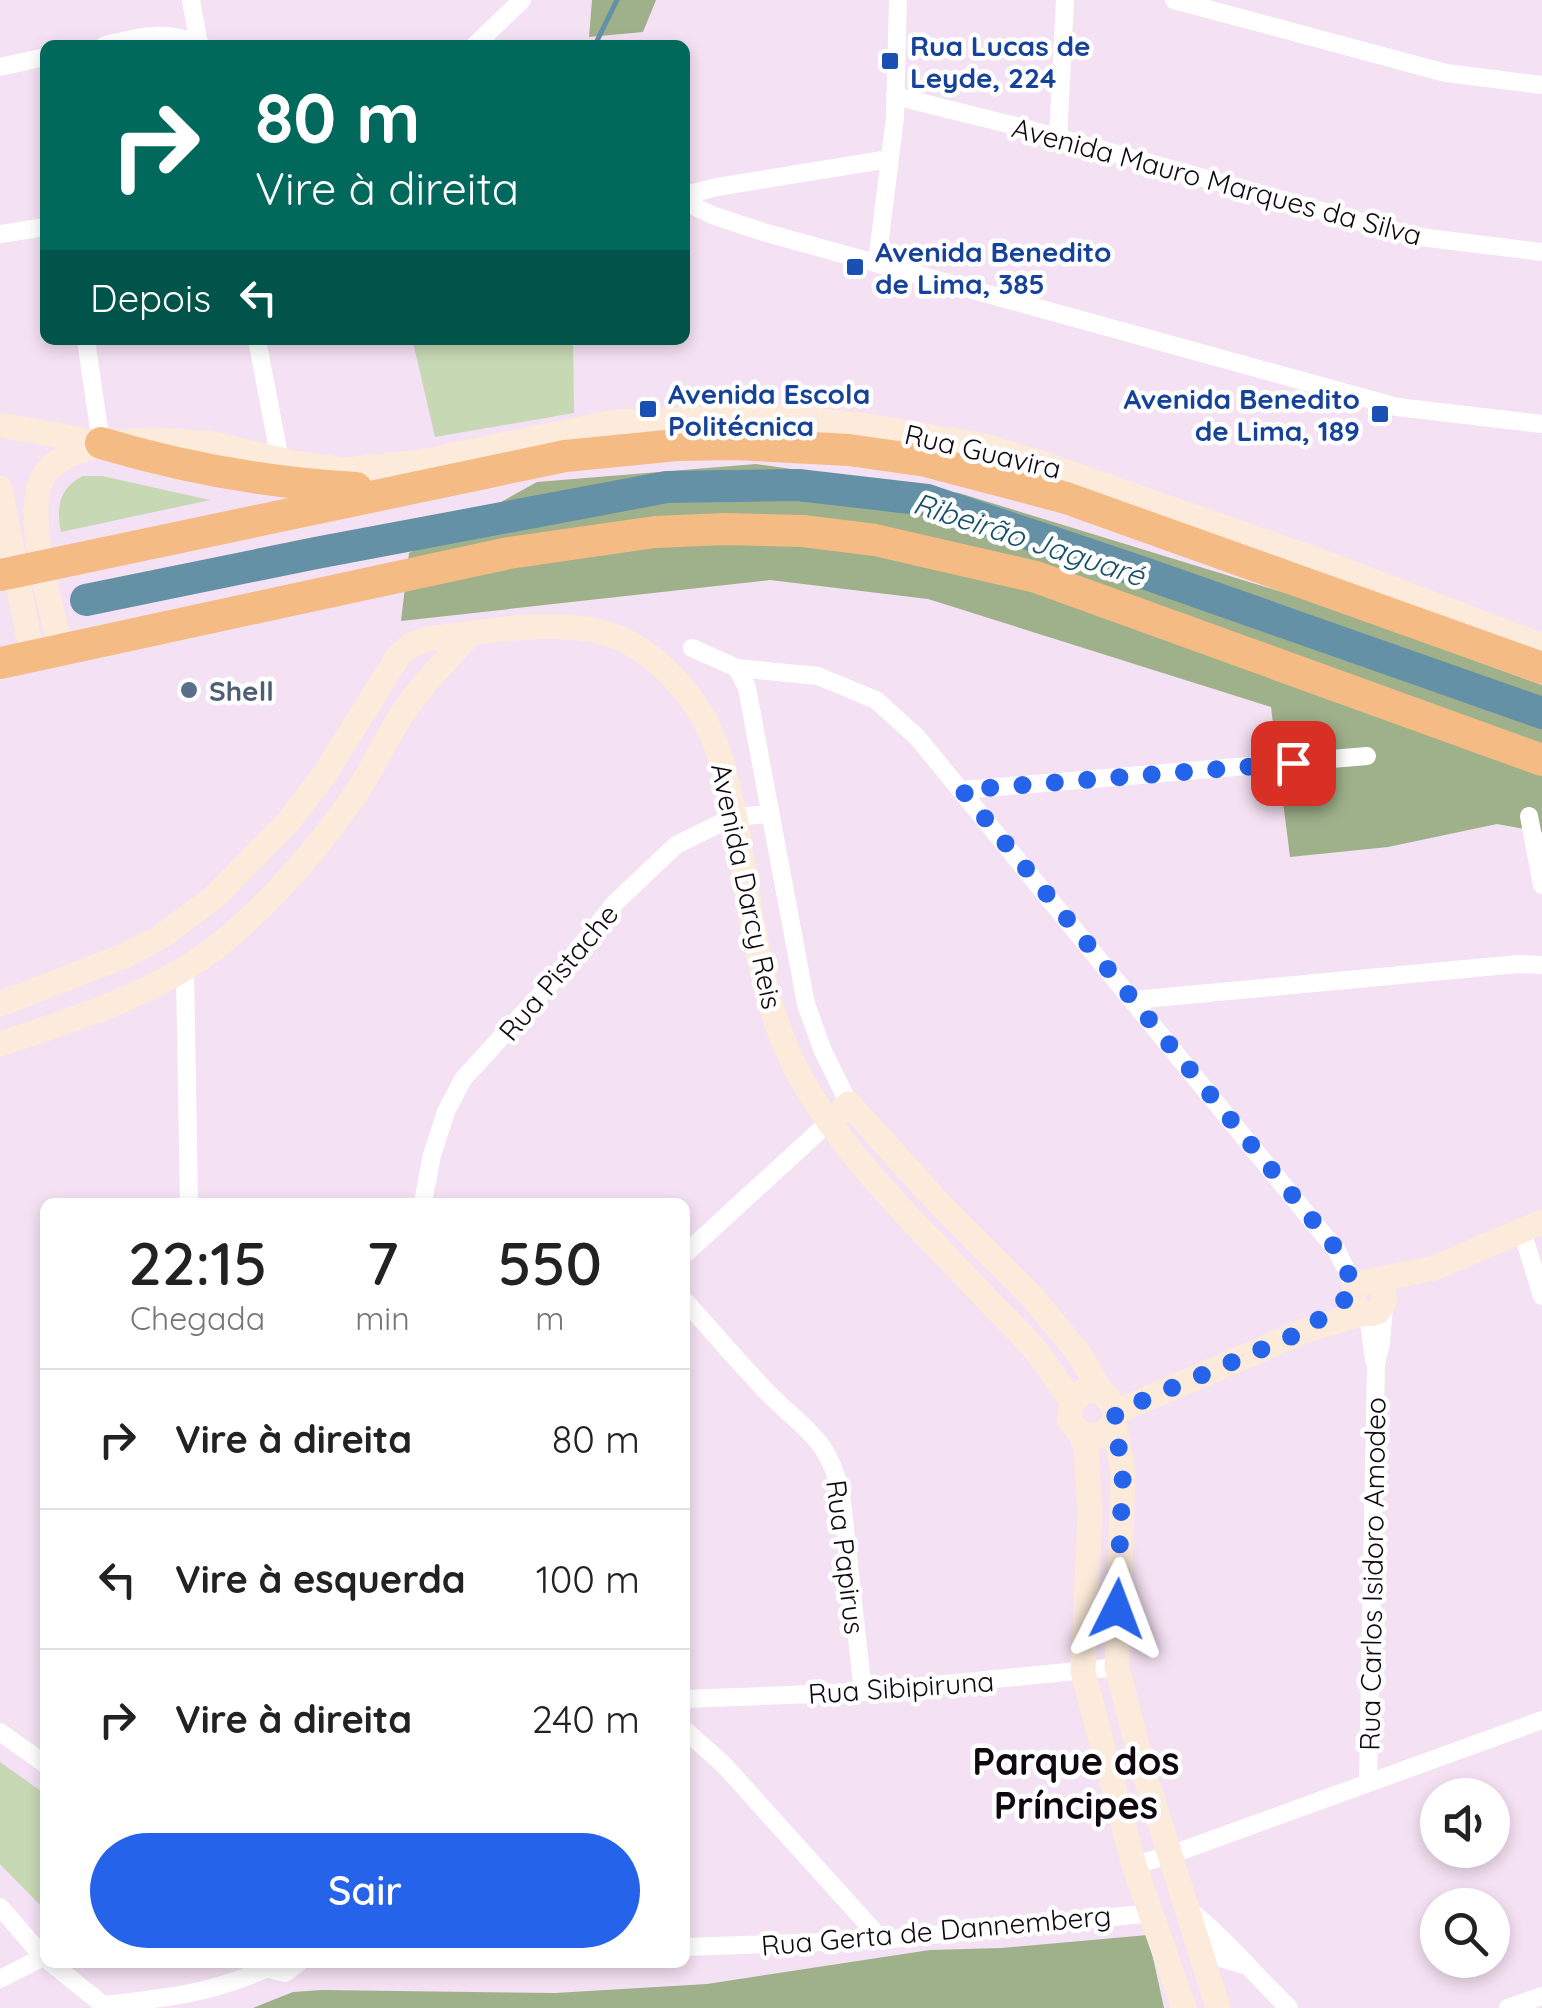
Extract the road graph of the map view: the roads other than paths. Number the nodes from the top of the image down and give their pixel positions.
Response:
1 (191, 0) edge
2 (522, 0) edge
3 (898, 0) edge
4 (1065, 0) edge
5 (1174, 0) edge
6 (128, 40) edge
7 (190, 40) edge
8 (199, 40) edge
9 (479, 40) edge
10 (40, 59) edge
11 (0, 67) edge
12 (1542, 85) edge
13 (895, 96) junction
14 (1058, 139) junction
15 (890, 159) junction
16 (690, 196) edge
17 (690, 201) edge
18 (40, 228) edge
19 (0, 234) edge
20 (1542, 252) edge
21 (877, 262) junction
22 (87, 345) edge
23 (258, 345) edge
24 (1542, 424) edge
25 (0, 425) edge
26 (102, 443) junction
27 (280, 460) junction
28 (0, 488) edge
29 (395, 490) junction
30 (20, 571) edge
31 (470, 634) junction
32 (1538, 646) edge
33 (692, 648) dead end
34 (31, 656) edge
35 (738, 668) junction
36 (0, 684) edge
37 (1367, 756) dead end
38 (1542, 760) edge
39 (962, 790) junction
40 (770, 814) junction
41 (1529, 816) dead end
42 (733, 817) junction
43 (1542, 885) edge
44 (1542, 964) edge
45 (184, 969) junction
46 (1134, 1000) junction
47 (0, 1004) edge
48 (0, 1044) edge
49 (839, 1113) junction
50 (922, 1184) junction
51 (884, 1190) junction
52 (189, 1198) edge
53 (425, 1198) edge
54 (1532, 1227) edge
55 (690, 1249) edge
56 (1542, 1296) edge
57 (1369, 1300) junction
58 (690, 1306) edge
59 (1072, 1402) junction
60 (1110, 1409) junction
61 (1081, 1434) junction
62 (1117, 1667) junction
63 (1083, 1672) junction
64 (863, 1692) junction
65 (690, 1700) edge
66 (1542, 1720) edge
67 (0, 1732) edge
68 (690, 1734) edge
69 (40, 1760) edge
70 (1368, 1782) junction
71 (1170, 1855) junction
72 (1134, 1864) junction
73 (0, 1907) edge
74 (1187, 1908) junction
75 (1152, 1913) junction
76 (882, 1940) junction
77 (1196, 1942) junction
78 (690, 1948) edge
79 (40, 1953) edge
80 (40, 1962) edge
81 (1243, 1964) junction
82 (56, 1968) edge
83 (263, 1968) edge
84 (0, 1978) edge
85 (1542, 1996) edge
86 (104, 2006) edge
87 (1184, 2008) edge
88 (1218, 2008) edge
89 (1289, 2008) edge
90 (1508, 2008) edge

1 - 8 street
2 - 9 street
3 - 13 street
4 - 14 street
5 - 12 street
6 - 7 street
10 - 11 street
13 - 14 street, Avenida Mauro Marques da Silva
13 - 15 street
14 - 20 street, Avenida Mauro Marques da Silva
15 - 16 street
15 - 21 street
17 - 21 street
18 - 19 street
21 - 24 street
22 - 26 street
23 - 27 street
25 - 26 main road
26 - 27 main road, Rua Guavira
26 - 29 highway
26 - 30 main road
27 - 32 main road, Rua Guavira
28 - 30 main road
29 - 30 highway
29 - 32 highway
30 - 34 main road
31 - 42 main road, Avenida Darcy Reis
31 - 45 main road
31 - 47 main road, Avenida Darcy Reis
33 - 35 street
34 - 36 highway
34 - 38 highway
35 - 39 street, Rua Carlos Isidoro Amodeo
35 - 40 street, Avenida Darcy Reis
37 - 39 street
39 - 46 street, Rua Carlos Isidoro Amodeo
40 - 42 street, Rua Pistache
40 - 49 street, Avenida Darcy Reis
41 - 43 street
42 - 49 main road, Avenida Darcy Reis
42 - 53 street, Rua Pistache
44 - 46 street
45 - 48 main road
45 - 52 street
46 - 57 street, Rua Carlos Isidoro Amodeo
49 - 50 main road, Avenida Darcy Reis
49 - 51 main road, Avenida Darcy Reis
49 - 55 street
50 - 51 main road
50 - 60 main road, Avenida Darcy Reis
51 - 59 main road, Avenida Darcy Reis
54 - 56 street
54 - 57 main road
57 - 60 main road
57 - 70 street, Rua Carlos Isidoro Amodeo
58 - 64 street, Rua Papirus
59 - 60 main road
59 - 61 main road
60 - 61 main road
60 - 62 main road, Avenida Darcy Reis
61 - 63 main road
62 - 63 street, Rua Sibipiruna
62 - 71 main road, Avenida Darcy Reis
63 - 64 street, Rua Sibipiruna
63 - 72 main road
64 - 65 street, Rua Sibipiruna
66 - 70 street
67 - 69 street
68 - 76 street
70 - 71 street
71 - 72 street
71 - 74 main road, Avenida Darcy Reis
72 - 75 main road
73 - 79 street
74 - 75 main road, Rua Gerta de Dannemberg
74 - 77 main road, Avenida Darcy Reis
74 - 81 street
75 - 76 street, Rua Gerta de Dannemberg
75 - 87 main road
76 - 78 street, Rua Gerta de Dannemberg
77 - 81 street
77 - 88 main road, Avenida Darcy Reis
80 - 84 street
81 - 89 street
82 - 86 street
83 - 86 street
85 - 90 street

